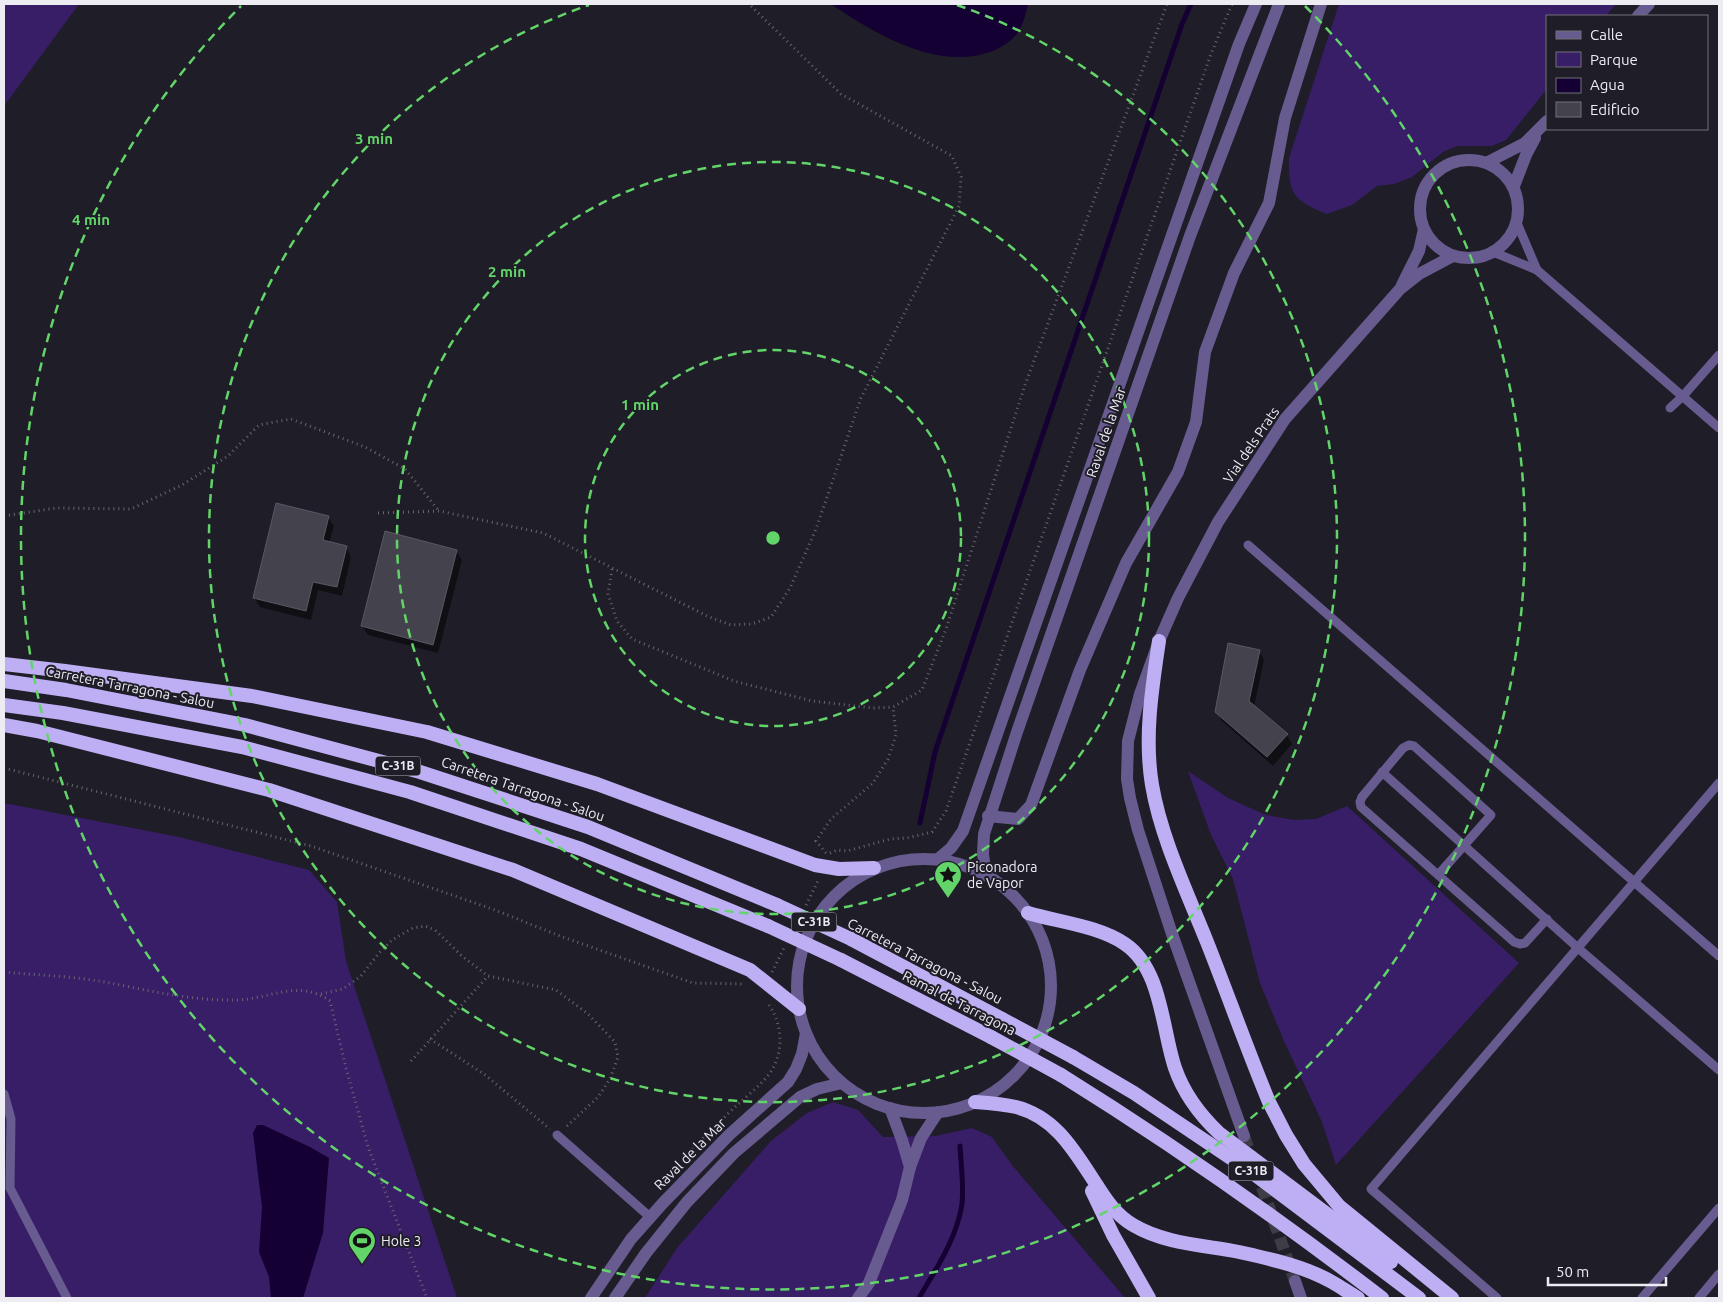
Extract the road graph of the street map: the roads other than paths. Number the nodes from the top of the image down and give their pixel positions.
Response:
1 (1256, 4) edge
2 (1279, 4) edge
3 (1321, 4) edge
4 (1649, 4) edge
5 (1639, 15) edge
6 (1544, 124) edge
7 (1488, 162) junction
8 (1514, 186) junction
9 (1517, 223) junction
10 (1424, 229) junction
11 (1493, 252) junction
12 (1453, 256) junction
13 (1537, 270) junction
14 (1400, 289) junction
15 (1719, 355) edge
16 (1683, 396) junction
17 (1670, 408) dead end
18 (1719, 428) edge
19 (1248, 545) dead end
20 (1159, 641) junction
21 (4, 664) edge
22 (4, 681) edge
23 (4, 705) edge
24 (4, 725) edge
25 (1382, 772) junction
26 (1719, 783) edge
27 (988, 816) junction
28 (1464, 846) junction
29 (938, 859) junction
30 (874, 868) junction
31 (986, 875) junction
32 (1438, 875) junction
33 (1634, 882) junction
34 (1028, 913) junction
35 (1547, 920) junction
36 (1578, 948) junction
37 (1719, 956) edge
38 (799, 1009) junction
39 (1002, 1019) joint
40 (806, 1034) junction
41 (1719, 1070) edge
42 (842, 1083) junction
43 (4, 1094) edge
44 (975, 1102) junction
45 (890, 1108) junction
46 (938, 1112) junction
47 (557, 1135) road end
48 (1244, 1136) tunnel mouth
49 (1069, 1144) junction
50 (910, 1167) junction
51 (1719, 1208) edge
52 (650, 1218) junction
53 (1719, 1274) edge
54 (1295, 1281) tunnel mouth
55 (67, 1298) edge
56 (591, 1298) edge
57 (615, 1298) edge
58 (858, 1298) edge
59 (1149, 1298) edge
60 (1301, 1298) edge
61 (1358, 1298) edge
62 (1382, 1298) edge
63 (1419, 1298) edge
64 (1440, 1298) edge
65 (1452, 1298) edge
66 (1497, 1298) edge
67 (1642, 1298) edge
68 (1699, 1298) edge

1 - 29 street, Raval de la Mar
2 - 27 street, Raval de la Mar
3 - 27 street
4 - 5 street
6 - 7 street
6 - 8 street
7 - 8 street
7 - 10 street
8 - 9 street
9 - 11 street
9 - 13 lane
10 - 12 street
10 - 14 street, Vial dels Prats
11 - 12 street
11 - 13 lane
12 - 14 street, Vial dels Prats
13 - 16 lane
14 - 20 street, Vial dels Prats
15 - 16 lane
16 - 17 lane
16 - 18 lane
19 - 33 lane
20 - 48 street, Vial dels Prats
20 - 65 highway
21 - 30 highway
22 - 39 highway, Carretera Tarragona - Salou / C-31B, bridge
23 - 62 highway, Ramal de Tarragona / C-31B, bridge
24 - 38 highway
25 - 28 lane
25 - 28 lane
25 - 32 lane
26 - 33 lane
27 - 31 street, Raval de la Mar
28 - 32 lane
28 - 35 lane
29 - 30 street
29 - 31 street
30 - 38 street
31 - 34 street
32 - 35 lane
33 - 36 lane
33 - 37 lane
34 - 44 street
34 - 64 highway
35 - 36 lane
36 - 41 lane
36 - 66 lane
38 - 40 street
39 - 63 highway, Ramal de Tarragona / C-31B, bridge
40 - 42 street
40 - 52 street, Raval de la Mar
42 - 45 street
42 - 57 street
43 - 55 lane
44 - 46 street
44 - 49 highway
45 - 46 street
45 - 50 street
46 - 50 street
47 - 52 lane
49 - 59 highway
49 - 61 highway
50 - 58 street
51 - 67 lane
52 - 56 street, Raval de la Mar
53 - 68 lane
54 - 60 street

